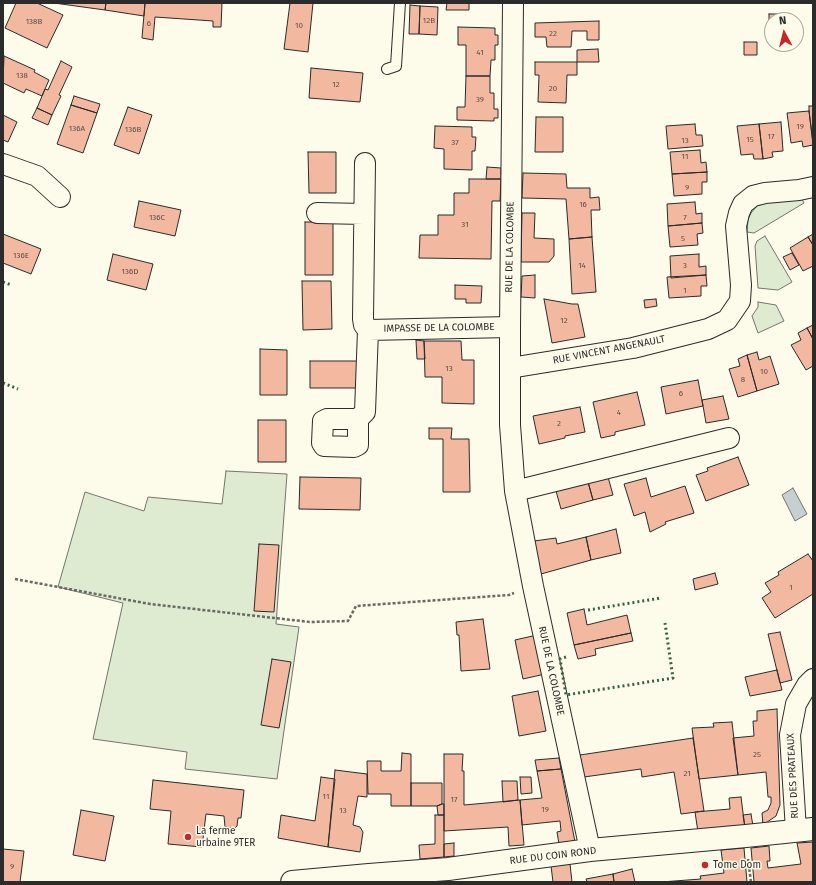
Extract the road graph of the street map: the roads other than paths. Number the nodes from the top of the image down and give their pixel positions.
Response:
1 (400, 3) edge
2 (513, 3) edge
3 (387, 69) dead end
4 (365, 162) dead end
5 (3, 164) edge
6 (813, 186) edge
7 (60, 197) dead end
8 (317, 214) dead end
9 (364, 214) junction
10 (510, 327) junction
11 (368, 330) junction
12 (510, 368) junction
13 (358, 419) dead end
14 (728, 438) dead end
15 (515, 491) junction
16 (813, 679) edge
17 (804, 830) edge
18 (590, 850) junction
19 (292, 882) edge

1 - 3 lane
2 - 10 street, RUE DE LA COLOMBE
4 - 9 street, IMPASSE DE LA COLOMBE
5 - 7 street
6 - 12 street, RUE VINCENT ANGENAULT
8 - 9 street
9 - 11 street, IMPASSE DE LA COLOMBE
10 - 11 street, IMPASSE DE LA COLOMBE
10 - 12 street, RUE DE LA COLOMBE
11 - 13 street, IMPASSE DE LA COLOMBE
12 - 15 street, RUE DE LA COLOMBE
14 - 15 street
15 - 18 street, RUE DE LA COLOMBE
16 - 17 street, RUE DES PRATEAUX
17 - 18 street, RUE DU COIN ROND
18 - 19 street, RUE DU COIN ROND

